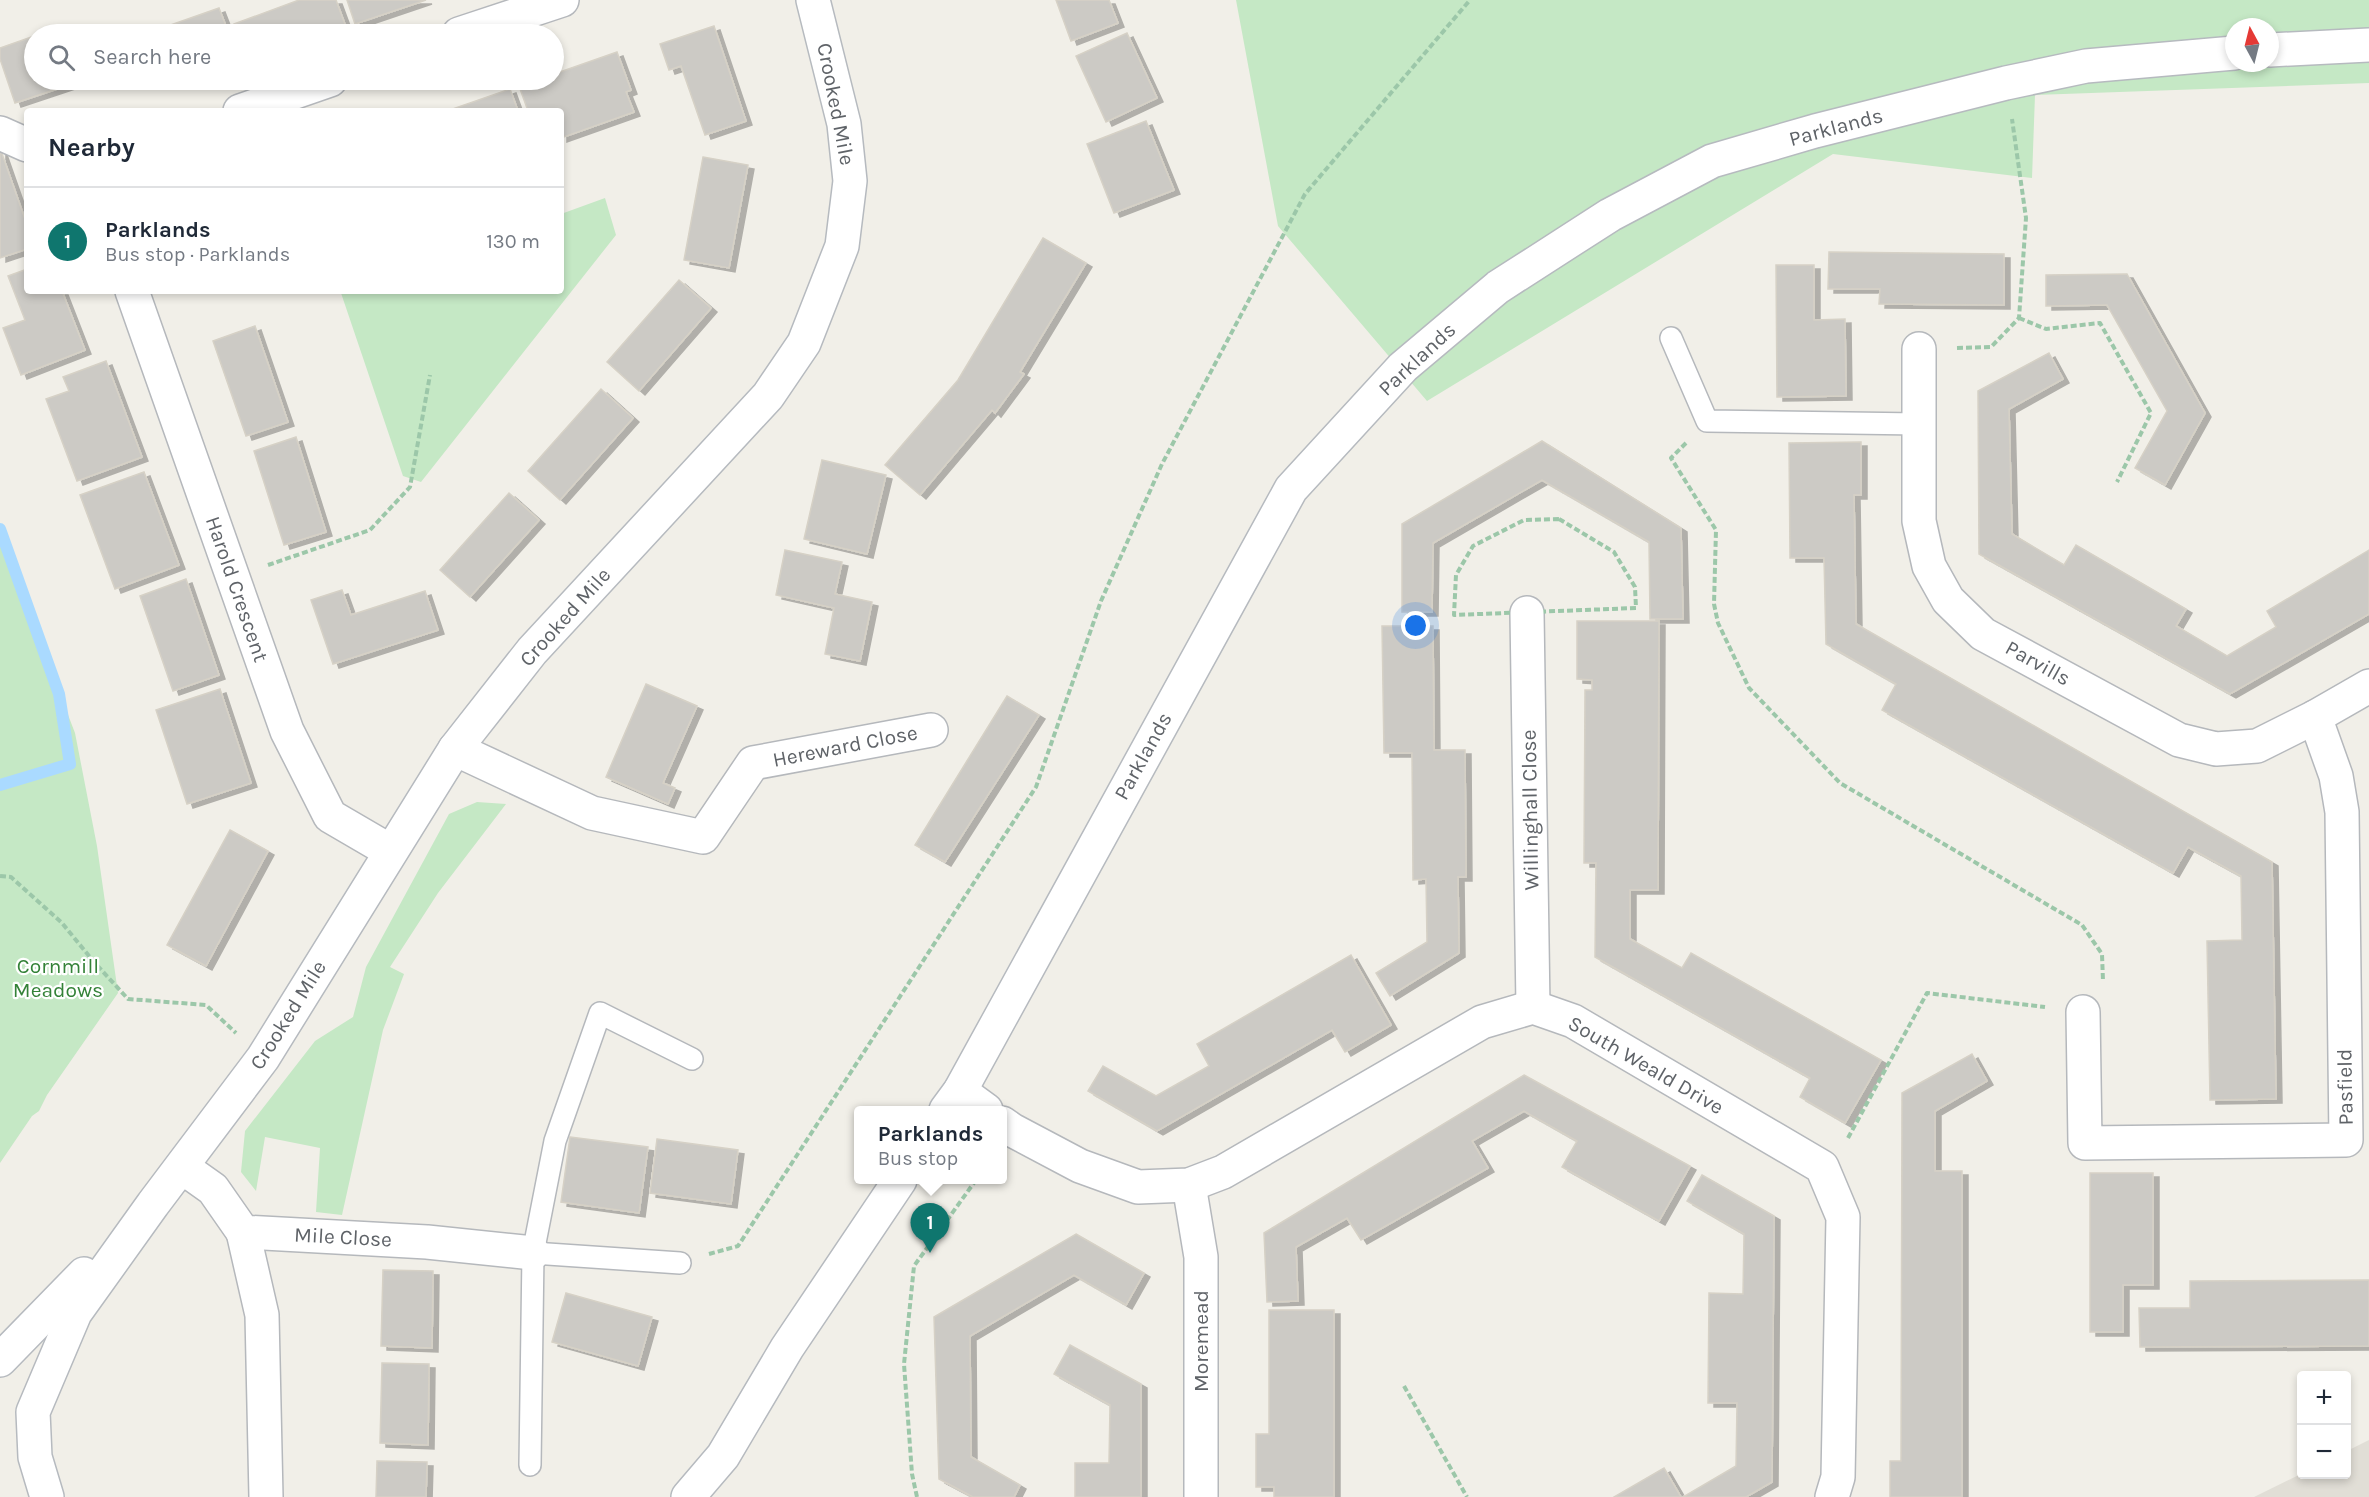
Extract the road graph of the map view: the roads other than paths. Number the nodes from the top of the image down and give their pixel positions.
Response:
1 (562, 0) edge
2 (813, 0) edge
3 (489, 24) edge
4 (2369, 45) edge
5 (2279, 50) edge
6 (2225, 54) edge
7 (301, 90) edge
8 (249, 108) edge
9 (0, 133) edge
10 (24, 144) edge
11 (133, 294) edge
12 (1671, 338) dead end
13 (1919, 349) road end
14 (1919, 424) junction
15 (1527, 613) dead end
16 (2369, 686) edge
17 (2315, 717) junction
18 (931, 730) dead end
19 (454, 749) junction
20 (390, 851) junction
21 (1533, 1007) junction
22 (2083, 1012) road end
23 (692, 1059) dead end
24 (953, 1101) edge
25 (971, 1106) edge
26 (1007, 1126) edge
27 (182, 1167) junction
28 (897, 1184) edge
29 (1189, 1185) junction
30 (153, 1204) junction
31 (243, 1232) junction
32 (533, 1253) junction
33 (680, 1263) road end
34 (0, 1360) edge
35 (530, 1465) dead end
36 (47, 1497) edge
37 (266, 1497) edge
38 (688, 1497) edge
39 (1201, 1497) edge
40 (1832, 1497) edge

1 - 3 street
2 - 19 street, Crooked Mile
4 - 5 street
6 - 24 street, Parklands
7 - 8 street
9 - 10 street
11 - 20 street, Harold Crescent
12 - 14 lane
13 - 14 street, Parvills
14 - 17 street, Parvills
15 - 21 street, Willinghall Close
16 - 17 street, Parvills
17 - 22 street, Pasfield
18 - 19 street, Hereward Close
19 - 20 street, Crooked Mile
20 - 27 street, Crooked Mile
21 - 29 street
21 - 40 street, South Weald Drive
23 - 32 lane
24 - 25 street
26 - 29 street
27 - 30 street, Crooked Mile
27 - 31 street
28 - 38 street
29 - 39 street, Moremead
30 - 34 street, Crooked Mile
30 - 36 street, Crooked Mile
31 - 32 street, Mile Close
31 - 37 street
32 - 33 lane
32 - 35 lane

